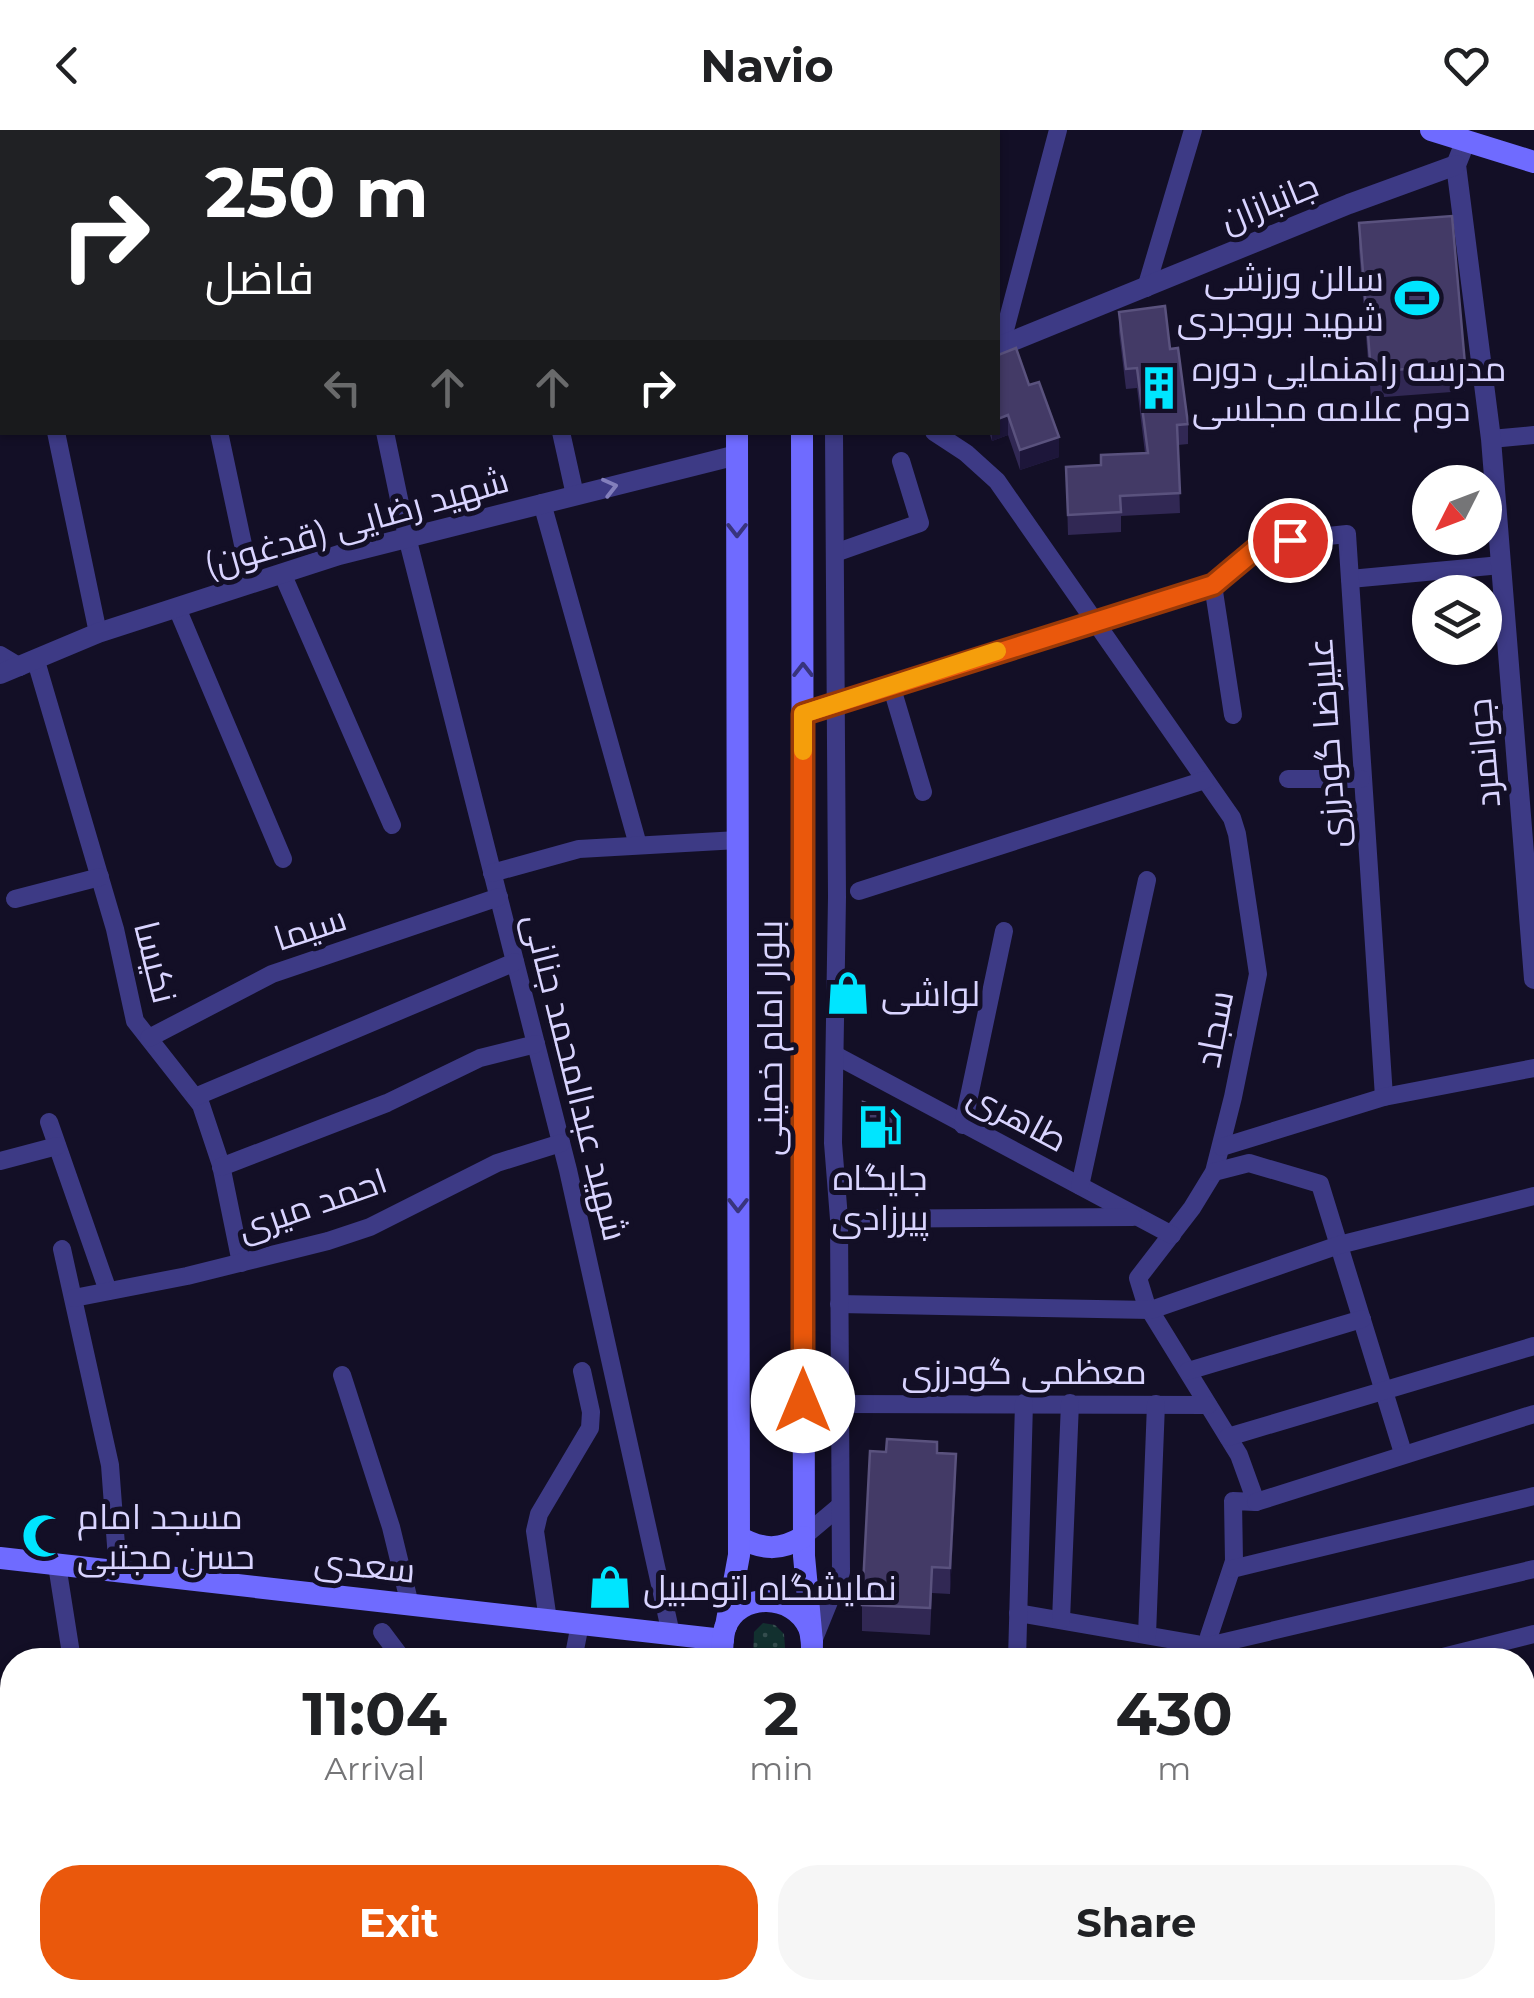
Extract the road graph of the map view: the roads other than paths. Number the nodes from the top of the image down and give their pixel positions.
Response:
1 (1058, 130) edge
2 (1193, 130) edge
3 (1431, 130) edge
4 (1466, 140) junction
5 (1534, 162) edge
6 (1456, 166) junction
7 (1146, 288) junction
8 (1000, 342) edge
9 (1000, 346) edge
10 (57, 435) edge
11 (221, 435) edge
12 (387, 435) edge
13 (561, 435) edge
14 (802, 435) edge
15 (834, 435) edge
16 (939, 435) edge
17 (1534, 435) edge
18 (1490, 439) junction
19 (737, 444) edge
20 (901, 462) dead end
21 (575, 495) junction
22 (542, 503) junction
23 (408, 537) junction
24 (835, 553) junction
25 (1501, 565) junction
26 (282, 573) junction
27 (1350, 579) junction
28 (252, 582) junction
29 (1213, 585) junction
30 (178, 608) junction
31 (1094, 620) junction
32 (98, 633) junction
33 (0, 655) edge
34 (19, 667) edge
35 (892, 685) junction
36 (836, 702) junction
37 (803, 714) junction
38 (1233, 715) dead end
39 (1288, 779) dead end
40 (1361, 779) junction
41 (1205, 780) junction
42 (923, 792) dead end
43 (392, 825) dead end
44 (805, 836) junction
45 (738, 840) junction
46 (837, 840) junction
47 (638, 845) junction
48 (283, 859) dead end
49 (492, 872) junction
50 (100, 877) junction
51 (1147, 880) dead end
52 (859, 891) dead end
53 (499, 898) junction
54 (15, 899) dead end
55 (1004, 932) dead end
56 (515, 962) junction
57 (1534, 979) edge
58 (150, 1038) junction
59 (536, 1044) junction
60 (835, 1055) junction
61 (1534, 1068) edge
62 (195, 1097) junction
63 (1384, 1098) junction
64 (48, 1122) dead end
65 (962, 1124) junction
66 (561, 1143) junction
67 (57, 1146) junction
68 (1222, 1147) junction
69 (0, 1161) edge
70 (222, 1167) junction
71 (1214, 1172) junction
72 (1080, 1186) junction
73 (1534, 1196) edge
74 (1136, 1216) junction
75 (839, 1220) junction
76 (1172, 1235) junction
77 (1339, 1245) junction
78 (62, 1249) dead end
79 (241, 1264) junction
80 (108, 1291) junction
81 (74, 1298) junction
82 (840, 1304) junction
83 (1151, 1310) junction
84 (1362, 1319) junction
85 (1534, 1346) edge
86 (582, 1371) dead end
87 (1188, 1372) junction
88 (342, 1376) dead end
89 (1383, 1389) junction
90 (1024, 1403) junction
91 (1070, 1403) junction
92 (840, 1404) junction
93 (1156, 1404) junction
94 (1208, 1404) junction
95 (1534, 1414) edge
96 (1228, 1437) junction
97 (1403, 1453) junction
98 (1534, 1496) edge
99 (1256, 1502) junction
100 (840, 1506) junction
101 (739, 1536) junction
102 (804, 1537) junction
103 (0, 1558) edge
104 (57, 1565) junction
105 (1232, 1569) junction
106 (1534, 1569) edge
107 (118, 1572) junction
108 (410, 1605) junction
109 (1018, 1613) junction
110 (548, 1620) junction
111 (1061, 1620) junction
112 (580, 1624) junction
113 (382, 1632) dead end
114 (671, 1634) junction
115 (1534, 1634) edge
116 (1147, 1635) junction
117 (724, 1642) edge
118 (70, 1648) edge
119 (394, 1648) edge
120 (575, 1648) edge
121 (812, 1648) edge
122 (812, 1648) edge
123 (813, 1648) edge
124 (1017, 1648) edge
125 (1190, 1648) edge
126 (1208, 1648) edge
127 (1226, 1648) edge
128 (1479, 1648) edge

1 - 8 street
2 - 7 street
3 - 4 main road
4 - 5 main road
4 - 6 street
6 - 7 street, جانبازان
6 - 18 street, جوانمرد
7 - 9 street, جانبازان
10 - 32 street
11 - 28 street
12 - 23 street, شهید عبدالمحمد جنانی
13 - 21 street
37 -> 14 main road, بلوار امام خمینی
15 - 24 street
16 - 31 street, سجاد
17 - 18 street
18 - 25 street, جوانمرد
21 -> 19 street, (قدغون) شهید رضایی
19 -> 45 main road, بلوار امام خمینی
20 - 24 street
21 - 22 street, (قدغون) شهید رضایی
22 - 23 street, (قدغون) شهید رضایی
22 - 47 street
23 - 26 street, (قدغون) شهید رضایی
23 - 49 street, شهید عبدالمحمد جنانی
24 - 36 street
25 - 27 street
25 - 57 street, جوانمرد
26 - 28 street, (قدغون) شهید رضایی
26 - 43 street
27 - 29 street, علیرضا گودرزی
27 - 40 street, علیرضا گودرزی
28 - 30 street, (قدغون) شهید رضایی
29 - 31 street
29 - 38 street
30 - 32 street, (قدغون) شهید رضایی
30 - 48 street
31 - 35 street
31 - 41 street, سجاد
32 - 34 street, (قدغون) شهید رضایی
33 - 34 street
34 - 50 street, نکیسا
35 - 36 street
35 - 42 street
36 - 37 street
36 - 46 street
37 - 44 main road, بلوار امام خمینی
39 - 40 street
40 - 63 street, علیرضا گودرزی
41 - 52 street
41 - 68 street, سجاد
44 - 46 street
44 - 102 main road, بلوار امام خمینی
45 - 47 street
45 -> 101 main road, بلوار امام خمینی
46 - 60 street
47 - 49 street
49 - 53 street, شهید عبدالمحمد جنانی
50 - 54 street
50 - 58 street, نکیسا
51 - 72 street
53 - 56 street, شهید عبدالمحمد جنانی
53 - 58 street, سیما
55 - 65 street
56 - 59 street, شهید عبدالمحمد جنانی
56 - 62 street
58 - 62 street, نکیسا
59 - 66 street, شهید عبدالمحمد جنانی
59 - 70 street
60 - 65 street, طاهری
60 - 75 street
61 - 63 street
62 - 70 street, نکیسا
63 - 68 street
64 - 67 street
65 - 72 street, طاهری
66 - 79 street, احمد میری
66 - 114 street, شهید عبدالمحمد جنانی
67 - 69 street
67 - 80 street
68 - 71 street, سجاد
70 - 79 street, نکیسا
71 - 76 street, سجاد
71 - 77 street
72 - 74 street, طاهری
73 - 77 street
74 - 75 street
74 - 76 street, طاهری
75 - 82 street
76 - 83 street, سجاد
77 - 83 street
77 - 84 street
78 - 81 street
79 - 80 street, احمد میری
80 - 81 street, احمد میری
81 - 107 street
82 - 83 street
82 - 92 street
83 - 87 street, سجاد
84 - 87 street
84 - 89 street
85 - 89 street
86 - 110 street
87 - 94 street, سجاد
88 - 108 street
89 - 96 street
89 - 97 street
90 - 91 street, معظمی گودرزی
90 - 92 street, معظمی گودرزی
90 - 109 street
91 - 93 street, معظمی گودرزی
91 - 111 street
92 - 100 street
93 - 94 street, معظمی گودرزی
93 - 116 street
94 - 96 street, سجاد
95 - 97 street
96 - 99 street, سجاد
97 - 99 street
98 - 105 street
99 - 105 street
100 - 102 street
100 - 123 street
101 - 102 main road
101 - 117 main road, بلوار امام خمینی
102 - 121 main road, بلوار امام خمینی
103 - 104 main road, سعدی
104 - 107 main road, سعدی
104 - 118 street
105 - 126 street
106 - 127 street
107 - 108 main road, سعدی
108 - 110 main road, سعدی
109 - 111 street
109 - 124 street
110 - 112 main road, سعدی
111 - 116 street
112 - 114 main road, سعدی
112 - 120 street
113 - 119 street
114 - 117 main road, سعدی
115 - 128 street
116 - 125 street
117 - 122 main road

